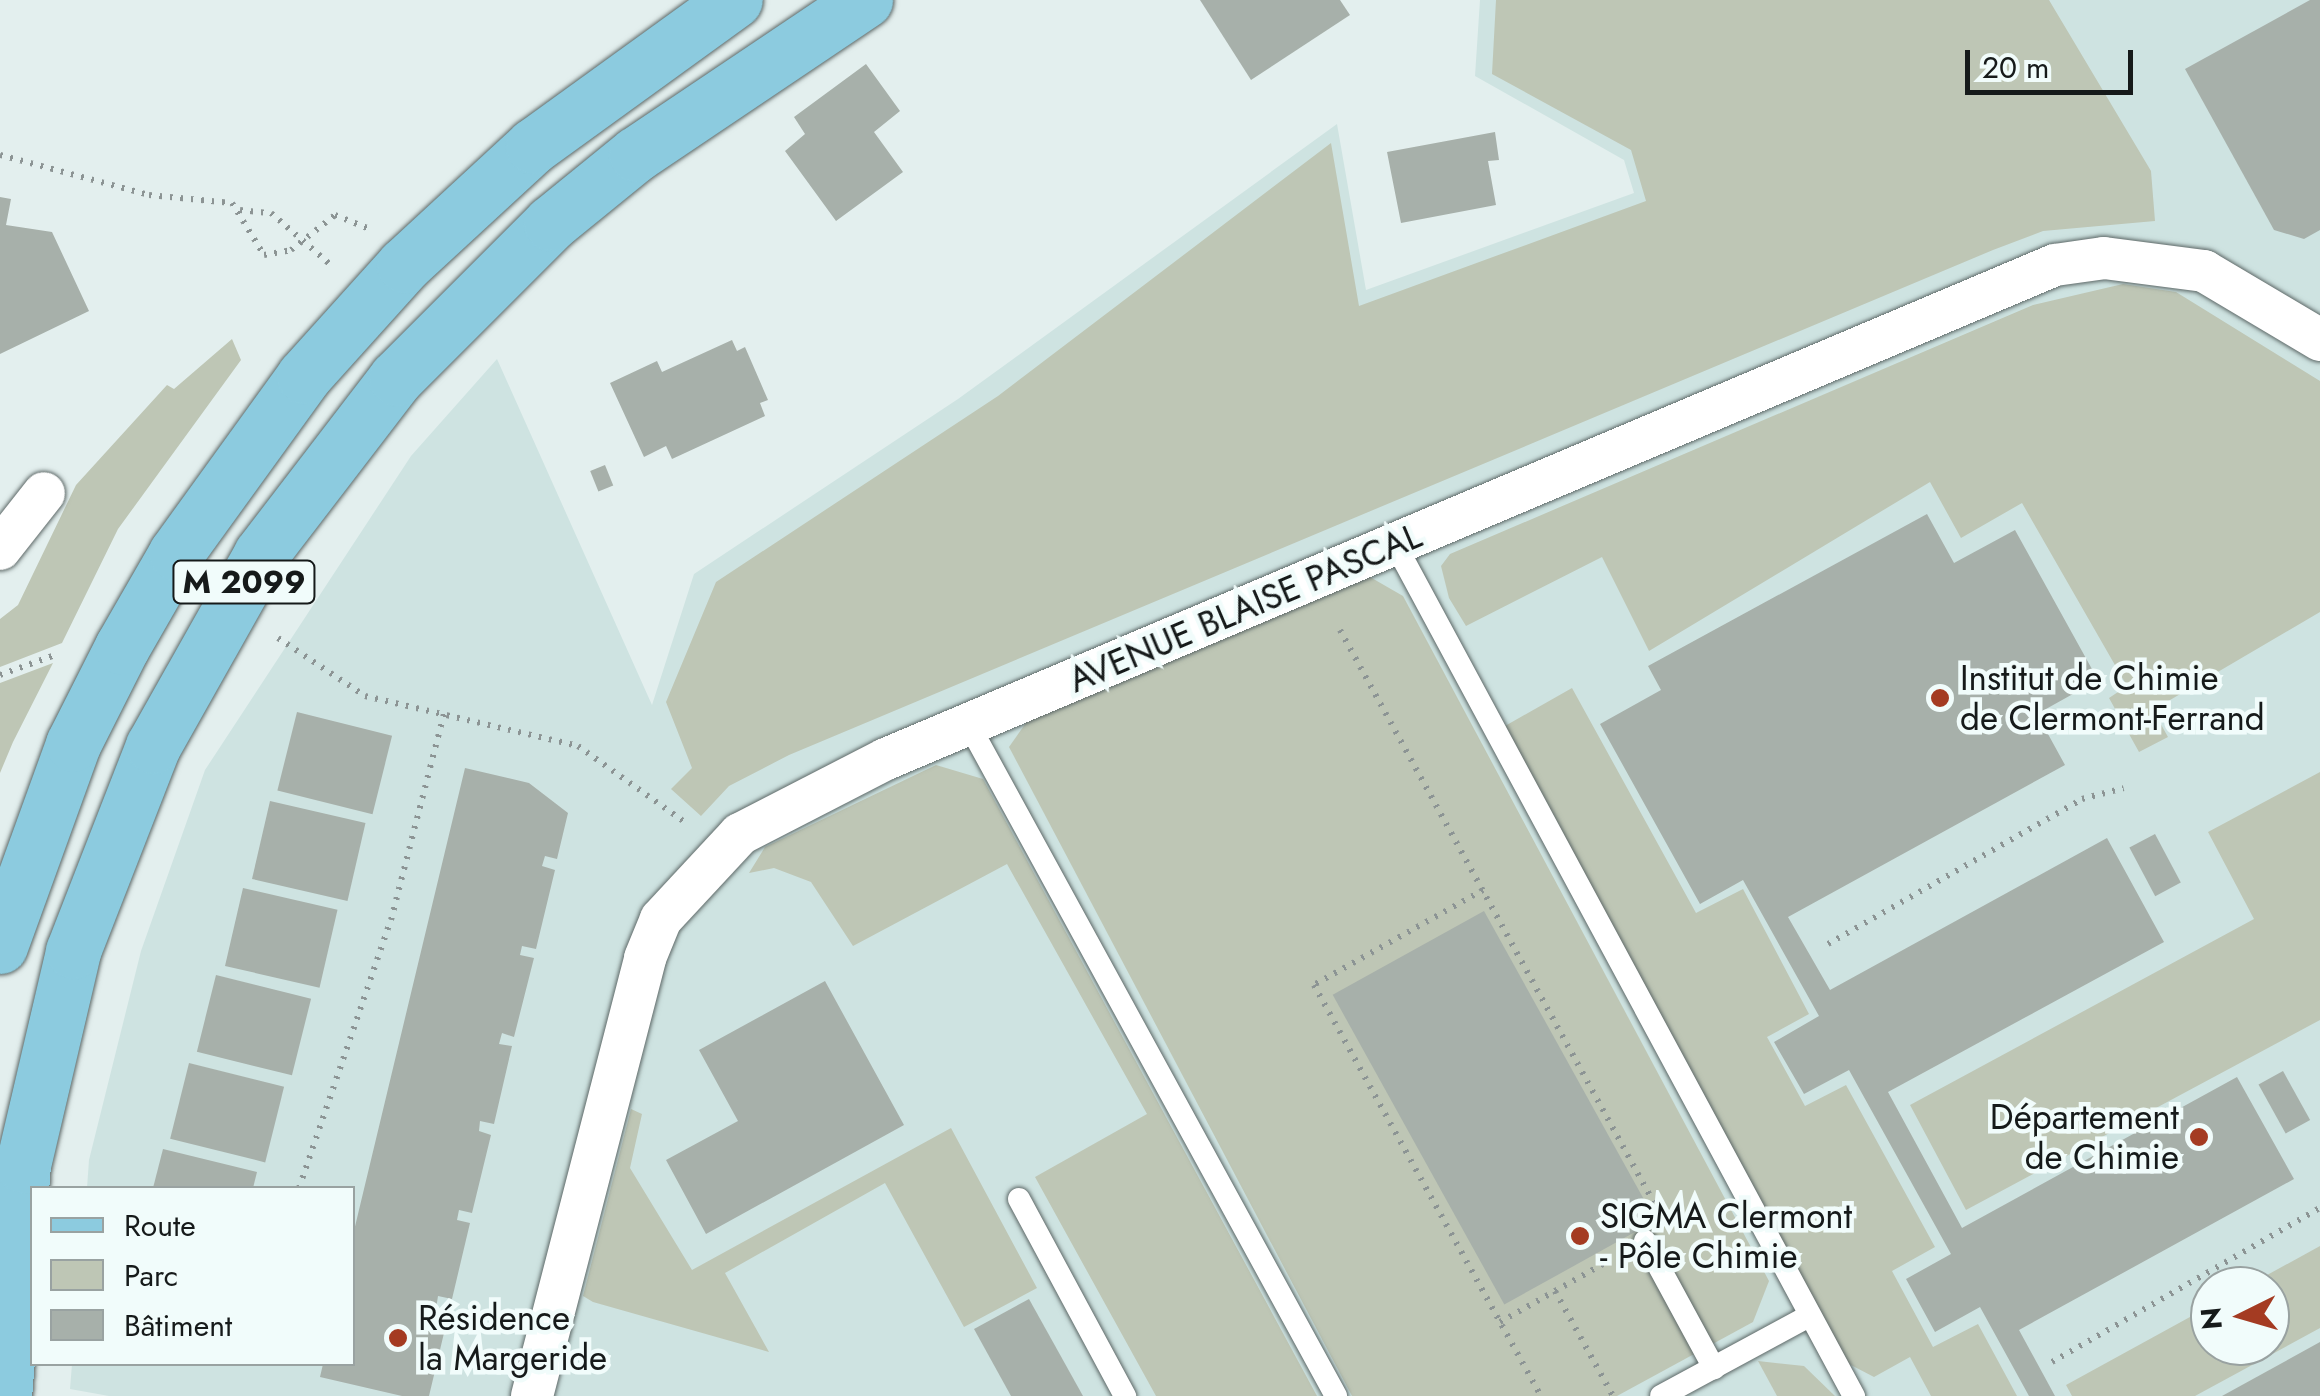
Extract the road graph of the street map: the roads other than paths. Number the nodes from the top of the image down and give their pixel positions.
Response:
1 (735, 0) edge
2 (865, 0) edge
3 (2320, 340) edge
4 (44, 493) dead end
5 (1395, 544) junction
6 (0, 549) edge
7 (969, 725) junction
8 (0, 946) edge
9 (1019, 1199) dead end
10 (1645, 1241) road end
11 (1806, 1318) junction
12 (1714, 1368) junction
13 (4, 1396) edge
14 (532, 1396) edge
15 (1125, 1396) edge
16 (1336, 1396) edge
17 (1661, 1396) edge
18 (1854, 1396) edge

1 - 8 main road, M 2099
2 - 13 main road, M 2099
3 - 5 street, AVENUE BLAISE PASCAL
4 - 6 street
5 - 7 street, AVENUE BLAISE PASCAL
5 - 11 lane
7 - 14 street, AVENUE BLAISE PASCAL
7 - 16 lane
9 - 15 lane
10 - 12 lane
11 - 12 lane
11 - 18 lane
12 - 17 lane

